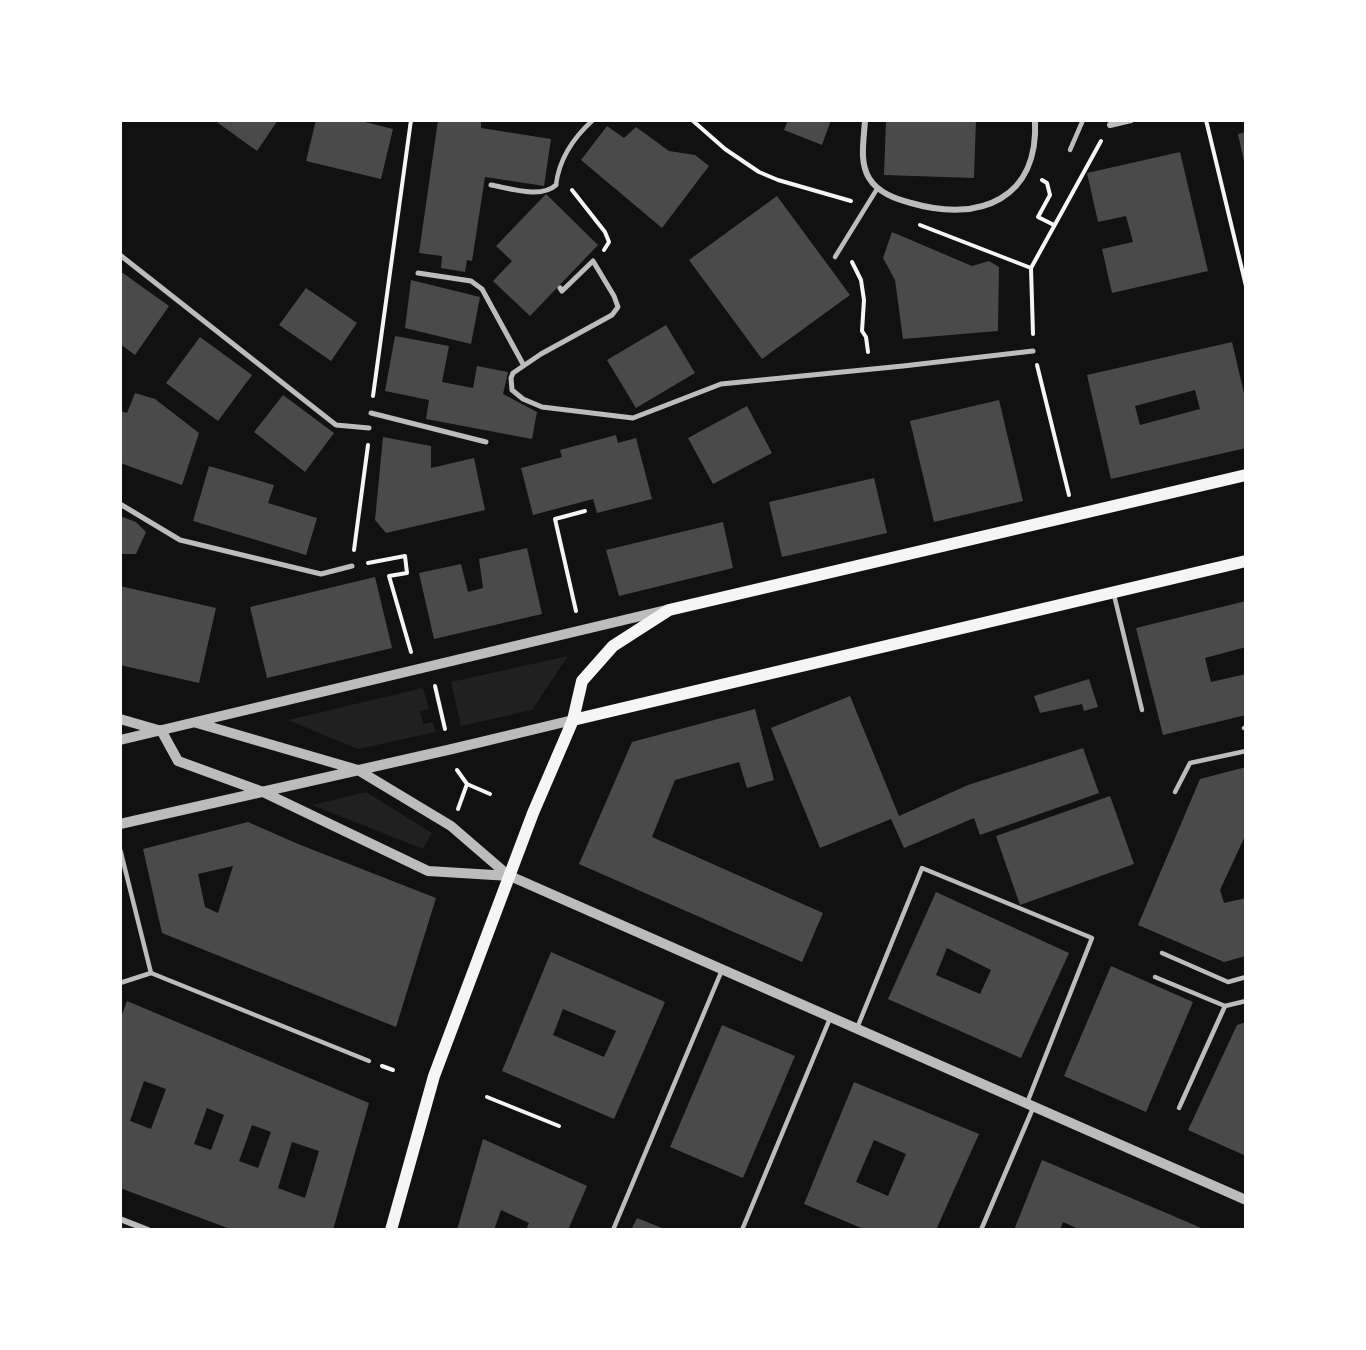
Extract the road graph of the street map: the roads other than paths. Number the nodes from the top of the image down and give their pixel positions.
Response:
1 (593, 120) edge
2 (865, 120) edge
3 (1035, 120) edge
4 (1083, 120) edge
5 (1131, 120) edge
6 (1110, 125) road end
7 (1070, 150) dead end
8 (491, 185) dead end
9 (556, 185) joint
10 (877, 189) junction
11 (120, 255) edge
12 (836, 257) dead end
13 (418, 273) dead end
14 (560, 288) dead end
15 (1033, 351) dead end
16 (523, 364) junction
17 (371, 412) dead end
18 (369, 428) dead end
19 (486, 442) dead end
20 (1246, 475) edge
21 (120, 504) edge
22 (1246, 561) edge
23 (352, 566) dead end
24 (1114, 592) junction
25 (669, 610) junction
26 (1142, 710) dead end
27 (120, 719) edge
28 (573, 720) junction
29 (195, 722) junction
30 (161, 730) junction
31 (120, 740) edge
32 (1246, 751) edge
33 (358, 770) junction
34 (263, 792) junction
35 (1175, 792) dead end
36 (120, 824) edge
37 (120, 849) edge
38 (510, 876) junction
39 (1162, 953) dead end
40 (723, 969) junction
41 (151, 973) junction
42 (1155, 977) dead end
43 (1246, 977) edge
44 (120, 983) edge
45 (1246, 1000) edge
46 (1225, 1006) junction
47 (831, 1016) junction
48 (857, 1028) junction
49 (369, 1061) dead end
50 (1031, 1105) junction
51 (1179, 1108) dead end
52 (1246, 1200) edge
53 (120, 1219) edge
54 (148, 1230) edge
55 (391, 1230) edge
56 (613, 1230) edge
57 (742, 1230) edge
58 (981, 1230) edge

1 - 9 lane
2 - 10 street
3 - 10 street
4 - 7 lane
5 - 6 street
8 - 9 street
10 - 12 lane
11 - 18 street
13 - 16 street
14 - 16 street
15 - 16 street
17 - 19 street
20 - 25 main road
21 - 23 street
22 - 24 main road
24 - 26 lane
24 - 28 main road
25 - 28 main road
25 - 29 street
27 - 30 street
28 - 33 street
28 - 38 main road
29 - 30 street
29 - 33 street
30 - 31 street
30 - 34 street
32 - 35 lane
33 - 34 street
33 - 38 street
34 - 36 street
34 - 38 street
37 - 41 lane
38 - 40 street
38 - 55 main road
39 - 43 lane
40 - 47 street
40 - 56 lane
41 - 44 lane
41 - 49 lane
42 - 46 lane
45 - 46 lane
46 - 51 lane
47 - 48 street
47 - 57 lane
48 - 50 street
48 - 50 lane
50 - 52 street
50 - 58 lane
53 - 54 street

